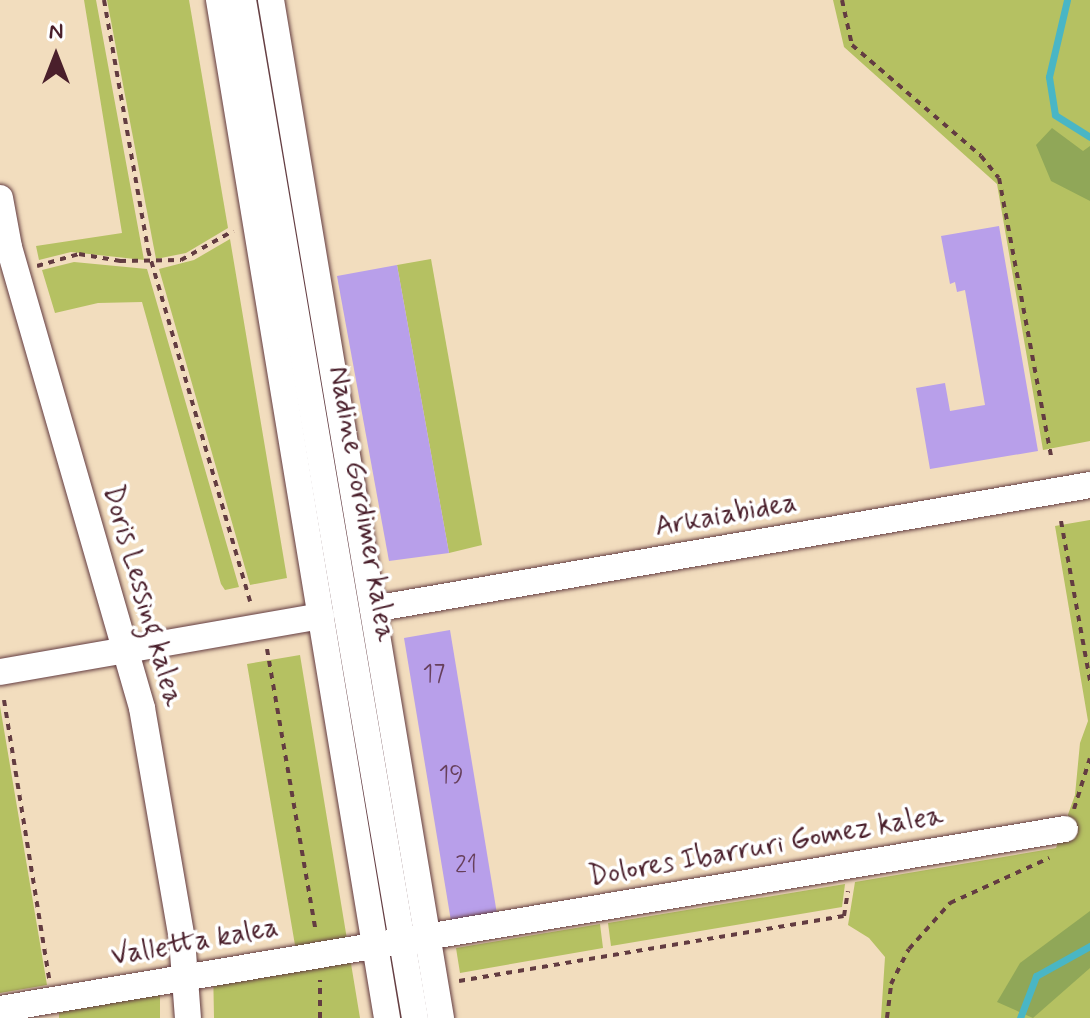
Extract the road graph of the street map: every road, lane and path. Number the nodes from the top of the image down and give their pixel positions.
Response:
1 (104, 0) edge
2 (219, 0) edge
3 (243, 0) edge
4 (271, 0) edge
5 (842, 0) edge
6 (0, 198) edge
7 (233, 231) dead end
8 (152, 263) junction
9 (16, 274) junction
10 (1051, 456) dead end
11 (1090, 485) edge
12 (1061, 521) dead end
13 (250, 601) dead end
14 (373, 609) junction
15 (321, 616) junction
16 (263, 626) junction
17 (126, 650) junction
18 (0, 672) edge
19 (1090, 681) edge
20 (4, 700) dead end
21 (1090, 758) edge
22 (1062, 842) junction
23 (853, 865) junction
24 (401, 941) junction
25 (320, 954) junction
26 (188, 978) junction
27 (435, 985) junction
28 (53, 1000) junction
29 (0, 1009) edge
30 (188, 1018) edge
31 (320, 1018) edge
32 (387, 1018) edge
33 (415, 1018) edge
34 (441, 1018) edge
35 (887, 1018) edge

1 - 8 path
2 - 15 street, Nadine Gordimer kalea
3 - 24 street, Nadine Gordimer kalea
4 - 14 street, Nadine Gordimer kalea
5 - 10 path
6 - 9 street, Doris Lessing kalea
7 - 8 path
8 - 9 path
8 - 13 path
9 - 17 street, Doris Lessing kalea
11 - 14 street, Arkaiabidea
12 - 19 path
14 - 24 street, Nadine Gordimer kalea
15 - 16 street
15 - 24 street, Nadine Gordimer kalea
16 - 17 street
16 - 25 path
17 - 18 street
17 - 26 street, Doris Lessing kalea
20 - 28 path
21 - 22 path
22 - 23 street, Dolores Ibarruri Gomez kalea
22 - 35 path
23 - 24 street, Dolores Ibarruri Gomez kalea
23 - 27 path
24 - 25 street, Valletta kalea
24 - 27 street, Nadine Gordimer kalea
24 - 32 street, Nadine Gordimer kalea
24 - 33 street, Nadine Gordimer kalea
25 - 26 street, Valletta kalea
25 - 31 path
26 - 28 street, Valletta kalea
26 - 30 street, Doris Lessing kalea
27 - 34 street, Nadine Gordimer kalea
28 - 29 street, Valletta kalea

